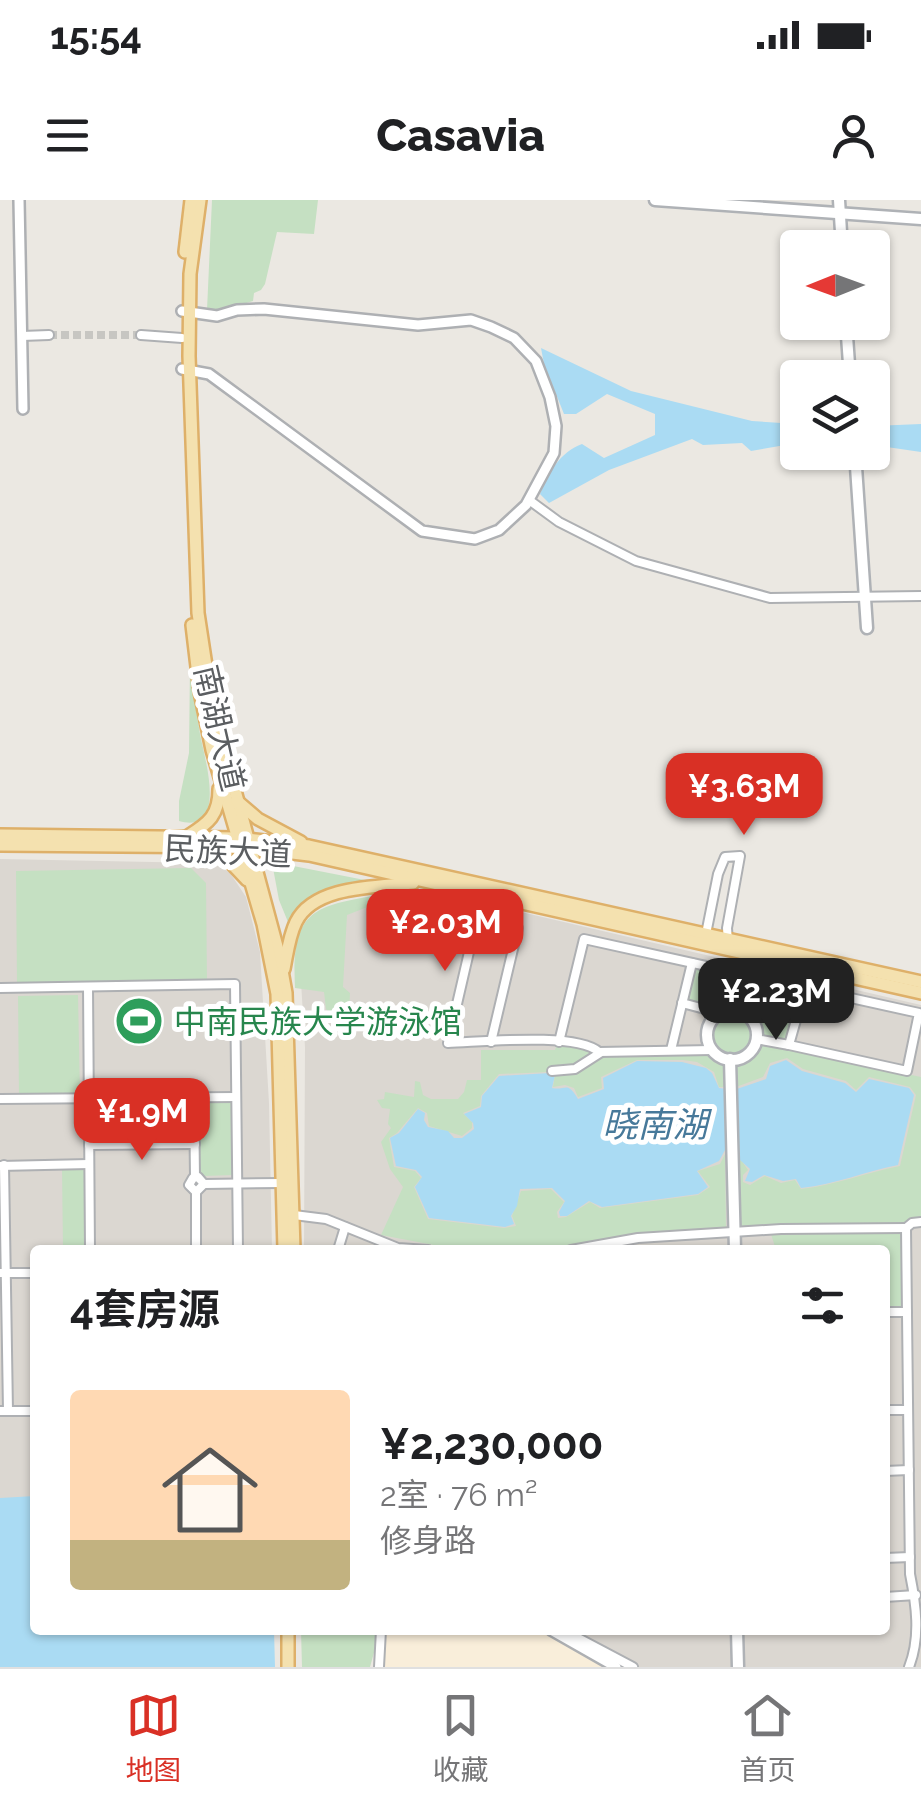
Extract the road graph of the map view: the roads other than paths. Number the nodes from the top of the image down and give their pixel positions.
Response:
1 (19, 200) edge
2 (191, 200) edge
3 (200, 200) edge
4 (655, 200) edge
5 (838, 200) edge
6 (688, 201) edge
7 (839, 214) junction
8 (921, 222) edge
9 (840, 230) edge
10 (186, 311) junction
11 (140, 335) tunnel mouth
12 (22, 336) junction
13 (49, 336) tunnel mouth
14 (182, 338) junction
15 (186, 369) junction
16 (23, 408) dead end
17 (856, 470) edge
18 (529, 500) junction
19 (865, 596) junction
20 (921, 596) edge
21 (867, 628) dead end
22 (219, 780) junction
23 (236, 800) junction
24 (0, 836) edge
25 (188, 836) junction
26 (245, 843) junction
27 (0, 844) edge
28 (200, 846) junction
29 (309, 846) junction
30 (423, 882) junction
31 (252, 888) junction
32 (478, 913) dead end
33 (518, 928) dead end
34 (706, 934) junction
35 (728, 945) junction
36 (692, 962) junction
37 (283, 973) junction
38 (746, 975) junction
39 (921, 982) edge
40 (88, 987) junction
41 (0, 988) edge
42 (804, 988) junction
43 (921, 992) edge
44 (682, 1003) junction
45 (738, 1010) junction
46 (720, 1013) junction
47 (756, 1039) junction
48 (490, 1042) junction
49 (559, 1042) junction
50 (789, 1045) junction
51 (670, 1050) junction
52 (712, 1050) junction
53 (600, 1053) dead end
54 (730, 1060) junction
55 (906, 1070) junction
56 (552, 1071) dead end
57 (921, 1074) edge
58 (194, 1097) junction
59 (236, 1097) junction
60 (88, 1098) junction
61 (0, 1099) edge
62 (194, 1144) junction
63 (89, 1145) junction
64 (89, 1164) junction
65 (2, 1166) edge
66 (195, 1177) junction
67 (204, 1184) junction
68 (237, 1184) junction
69 (283, 1184) junction
70 (196, 1192) junction
71 (294, 1215) junction
72 (2, 1216) edge
73 (921, 1222) edge
74 (345, 1227) junction
75 (906, 1228) junction
76 (734, 1234) junction
77 (638, 1238) junction
78 (90, 1245) edge
79 (196, 1245) edge
80 (238, 1245) edge
81 (284, 1245) edge
82 (294, 1245) edge
83 (340, 1245) edge
84 (388, 1245) edge
85 (599, 1245) edge
86 (638, 1245) edge
87 (735, 1245) edge
88 (3, 1273) edge
89 (30, 1273) edge
90 (890, 1312) edge
91 (907, 1312) junction
92 (890, 1410) edge
93 (908, 1410) junction
94 (4, 1411) edge
95 (30, 1411) edge
96 (890, 1470) edge
97 (909, 1470) junction
98 (910, 1557) junction
99 (890, 1558) edge
100 (910, 1575) junction
101 (921, 1575) edge
102 (916, 1595) junction
103 (890, 1597) edge
104 (292, 1635) edge
105 (380, 1635) edge
106 (559, 1635) edge
107 (572, 1635) edge
108 (737, 1635) edge
109 (292, 1667) edge
110 (379, 1667) edge
111 (616, 1667) edge
112 (633, 1667) edge
113 (738, 1667) edge
114 (909, 1667) edge

1 - 12 street
2 - 10 main road, 南湖大道
3 - 10 main road, 南湖大道
4 - 6 main road
5 - 7 main road
6 - 7 main road
7 - 8 main road
7 - 9 main road
10 - 14 main road, 南湖大道
10 - 15 main road, 南湖大道
10 - 18 street
11 - 14 street
12 - 13 street
12 - 16 street
14 - 15 main road, 南湖大道
15 - 18 street
15 - 22 main road, 南湖大道
15 - 23 main road, 南湖大道
17 - 19 main road
18 - 19 street
19 - 20 street
19 - 21 main road
22 - 25 main road
22 - 26 main road, 南湖大道
23 - 26 main road, 南湖大道
23 - 29 main road
24 - 25 main road, 民族大道
25 - 26 main road, 民族大道
26 - 28 main road, 民族大道
26 - 29 main road, 民族大道
26 - 30 main road, 民族大道
26 - 31 main road, 南湖大道
26 - 37 main road, 南湖大道
27 - 28 main road, 民族大道
28 - 31 main road
29 - 34 main road, 民族大道
30 - 35 main road, 民族大道
30 - 37 main road
31 - 69 main road, 南湖大道
32 - 48 street
33 - 48 street
34 - 35 main road, 民族大道
34 - 35 street
35 - 39 main road, 民族大道
35 - 43 main road, 民族大道
36 - 38 street
36 - 44 street
36 - 49 street
37 - 71 main road, 南湖大道
38 - 42 street
38 - 45 street
40 - 41 street
40 - 59 street
40 - 60 street
42 - 50 street
42 - 55 street
44 - 46 street
44 - 51 street
45 - 46 main road
45 - 47 main road
46 - 52 main road
47 - 50 street
47 - 54 main road
48 - 49 street
49 - 51 street
50 - 55 street
51 - 52 street
52 - 54 main road
53 - 56 street
54 - 76 main road
55 - 57 street
58 - 59 street
58 - 60 street
58 - 62 street
59 - 68 street
60 - 61 street
60 - 63 street
62 - 63 street
62 - 66 street
63 - 64 street
64 - 65 street
64 - 78 street
65 - 72 street
66 - 67 street
66 - 70 street
67 - 68 street
67 - 70 street
68 - 69 street
68 - 80 street
69 - 81 main road, 南湖大道
70 - 79 street
71 - 74 street
71 - 82 main road, 南湖大道
72 - 88 street
73 - 75 street
74 - 83 street
74 - 84 street
75 - 76 street
75 - 91 street
76 - 77 street
76 - 87 main road
77 - 85 street
77 - 86 street
88 - 89 street
88 - 94 street
90 - 91 street
91 - 93 street
92 - 93 street
93 - 97 street
94 - 95 street
96 - 97 street
97 - 98 street
98 - 99 street
98 - 100 street
100 - 101 street
100 - 102 street
102 - 103 street
102 - 114 street
104 - 109 main road
105 - 110 street
106 - 111 street
107 - 112 street
108 - 113 main road

